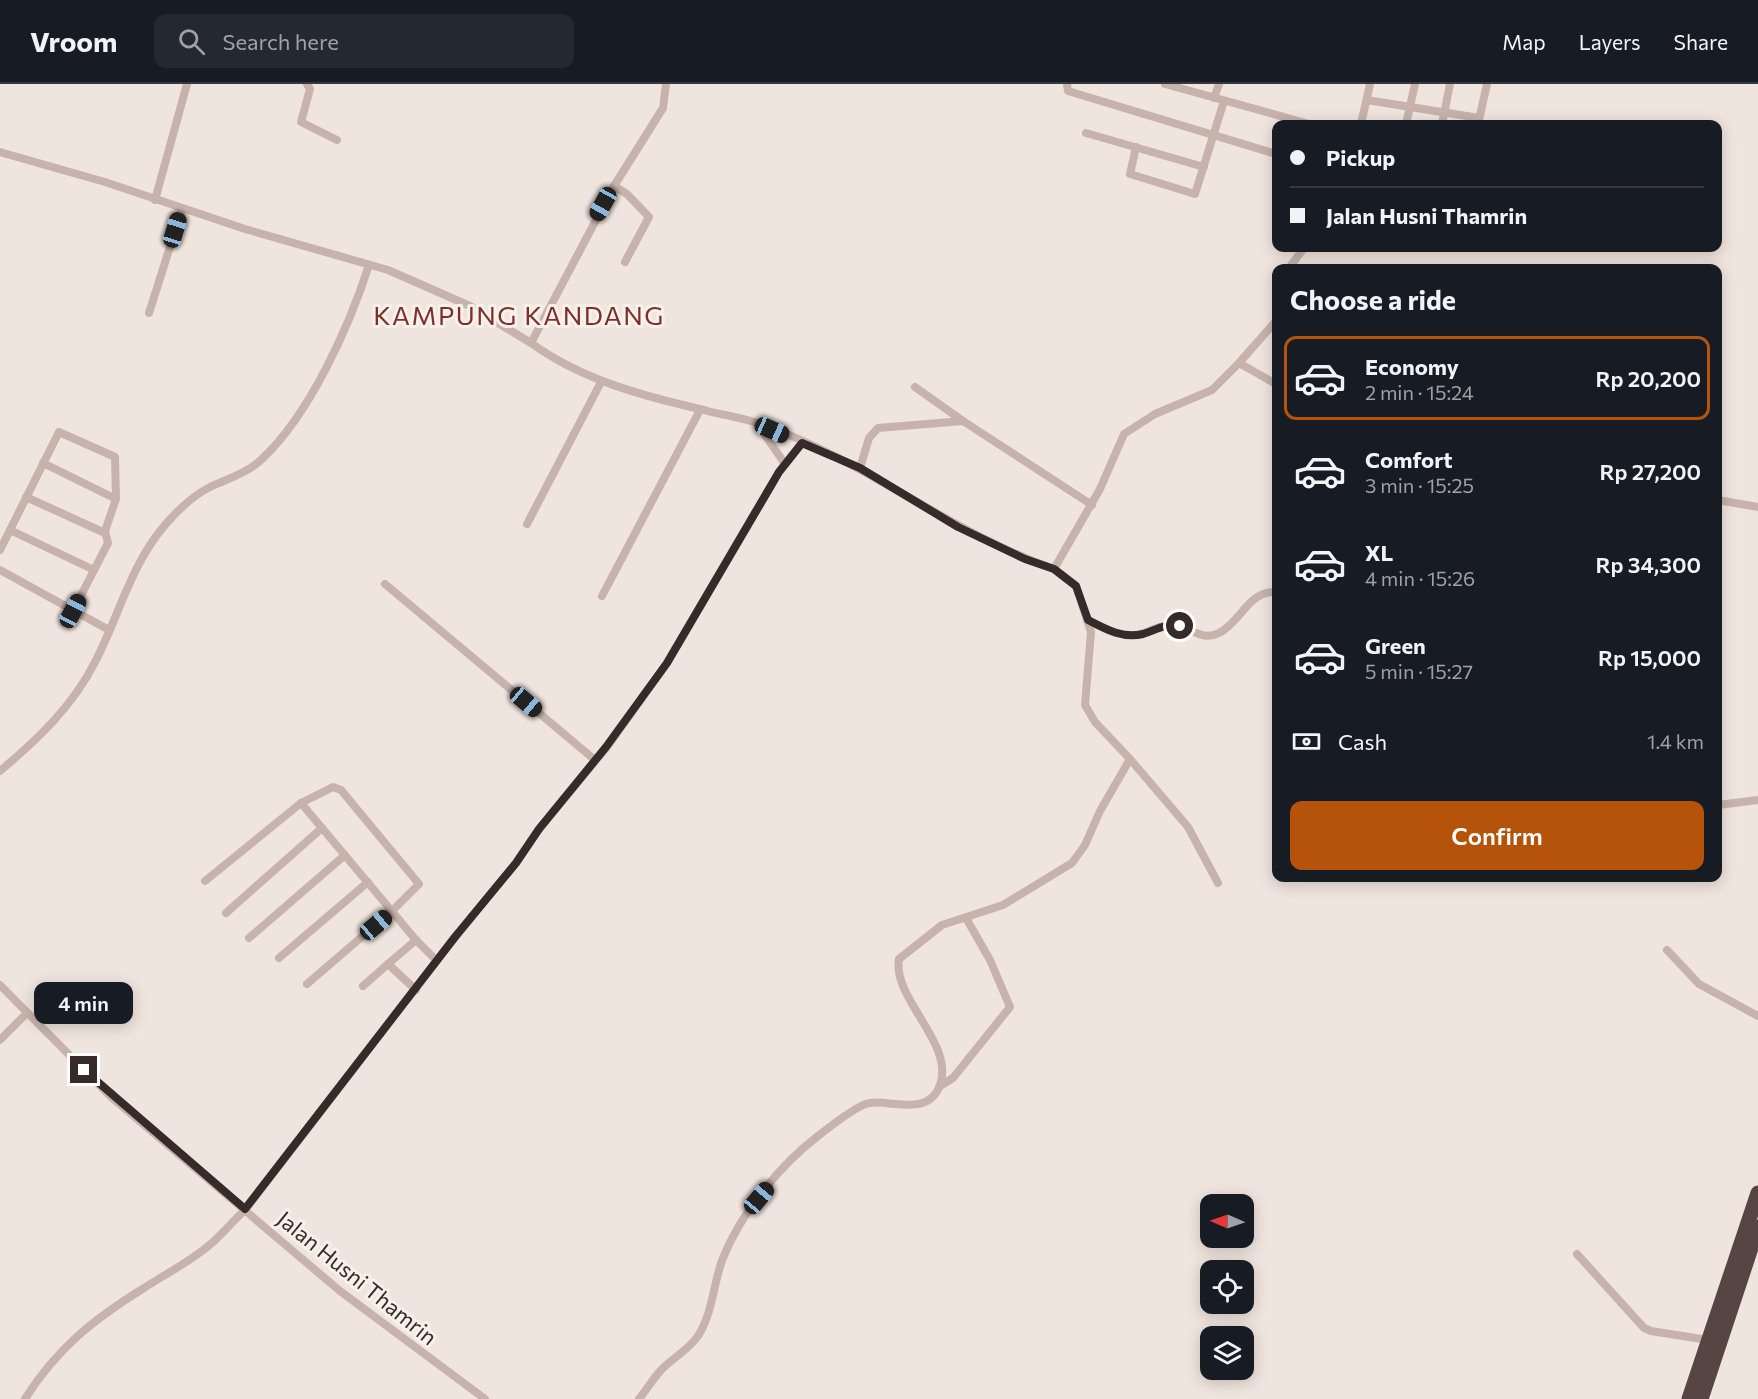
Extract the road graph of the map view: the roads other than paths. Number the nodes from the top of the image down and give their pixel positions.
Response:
1 (188, 84) edge
2 (307, 84) edge
3 (666, 84) edge
4 (1067, 84) edge
5 (1165, 84) edge
6 (1219, 84) edge
7 (1370, 84) edge
8 (1415, 84) edge
9 (1450, 84) edge
10 (1487, 84) edge
11 (1214, 98) junction
12 (1367, 100) junction
13 (1224, 101) junction
14 (1410, 107) junction
15 (1444, 112) junction
16 (1294, 120) edge
17 (1362, 120) edge
18 (1407, 120) edge
19 (1443, 120) edge
20 (1474, 120) edge
21 (1478, 120) edge
22 (1086, 133) dead end
23 (1214, 135) junction
24 (337, 140) dead end
25 (1136, 147) junction
26 (0, 152) edge
27 (1272, 153) edge
28 (1204, 167) junction
29 (614, 186) junction
30 (155, 200) junction
31 (182, 209) junction
32 (625, 262) dead end
33 (369, 265) junction
34 (149, 313) dead end
35 (1272, 326) edge
36 (531, 343) junction
37 (1239, 363) junction
38 (601, 382) junction
39 (1272, 382) edge
40 (915, 387) dead end
41 (700, 410) junction
42 (963, 421) junction
43 (757, 423) junction
44 (802, 443) junction
45 (43, 463) junction
46 (785, 464) junction
47 (860, 468) junction
48 (26, 497) junction
49 (116, 499) junction
50 (1722, 502) edge
51 (1092, 505) junction
52 (1758, 507) edge
53 (527, 524) dead end
54 (10, 530) junction
55 (105, 533) junction
56 (0, 550) edge
57 (1054, 569) junction
58 (0, 570) edge
59 (94, 570) junction
60 (385, 584) dead end
61 (1272, 593) edge
62 (602, 596) dead end
63 (73, 611) junction
64 (1088, 620) junction
65 (109, 630) junction
66 (1130, 759) junction
67 (596, 760) junction
68 (0, 771) edge
69 (1758, 801) edge
70 (301, 803) junction
71 (1722, 805) edge
72 (322, 828) junction
73 (345, 855) junction
74 (205, 881) dead end
75 (368, 882) junction
76 (1218, 883) dead end
77 (393, 910) junction
78 (226, 913) dead end
79 (966, 918) junction
80 (249, 938) dead end
81 (416, 940) junction
82 (1667, 950) dead end
83 (279, 958) dead end
84 (437, 962) junction
85 (388, 964) junction
86 (307, 984) dead end
87 (0, 985) edge
88 (363, 986) dead end
89 (416, 990) junction
90 (26, 1014) junction
91 (1758, 1016) edge
92 (0, 1040) edge
93 (940, 1086) junction
94 (1758, 1193) edge
95 (245, 1209) junction
96 (1758, 1227) edge
97 (1577, 1254) dead end
98 (1708, 1340) junction
99 (25, 1399) edge
100 (485, 1399) edge
101 (639, 1399) edge
102 (1689, 1399) edge
103 (1701, 1399) edge

1 - 30 street
2 - 24 street
3 - 29 street
4 - 23 street
5 - 11 street
6 - 11 street
7 - 12 street
8 - 14 street
9 - 15 street
10 - 21 street
11 - 13 street
12 - 14 street
12 - 17 street
13 - 16 street
13 - 23 street
14 - 15 street
14 - 18 street
15 - 19 street
15 - 20 street
22 - 25 street
23 - 27 street
23 - 28 street
25 - 28 street
25 - 28 street
26 - 30 street
29 - 32 street
29 - 36 street
30 - 31 street
31 - 33 street
31 - 34 street
33 - 36 street
33 - 65 street
35 - 37 street
36 - 38 street
37 - 39 street
37 - 51 street
38 - 41 street
38 - 53 street
40 - 42 street
41 - 43 street
41 - 62 street
42 - 47 street
42 - 51 street
43 - 44 street
43 - 46 street
44 - 46 street
44 - 47 street
45 - 48 street
45 - 49 street
45 - 49 street
46 - 67 street
47 - 57 street
48 - 54 street
48 - 55 street
49 - 55 street
50 - 52 street
51 - 57 street
54 - 56 street
54 - 59 street
55 - 59 street
57 - 64 street
58 - 63 street
59 - 63 street
60 - 67 street
61 - 64 street
63 - 65 street
64 - 66 street
65 - 68 street
66 - 76 street
66 - 79 street
67 - 84 street
69 - 71 street
70 - 72 street
70 - 74 street
70 - 77 street
72 - 73 street
72 - 78 street
73 - 75 street
73 - 80 street
75 - 77 street
75 - 83 street
77 - 81 street
77 - 86 street
79 - 93 street
79 - 93 street
81 - 84 street
81 - 85 street
82 - 91 street
84 - 89 street
85 - 88 street
85 - 89 street
87 - 90 street, Jalan Husni Thamrin
89 - 95 street
90 - 92 street
90 - 95 street, Jalan Husni Thamrin
93 - 101 street
94 - 98 highway
95 - 99 street
95 - 100 street, Jalan Husni Thamrin
96 - 103 highway
97 - 98 street
98 - 102 highway

